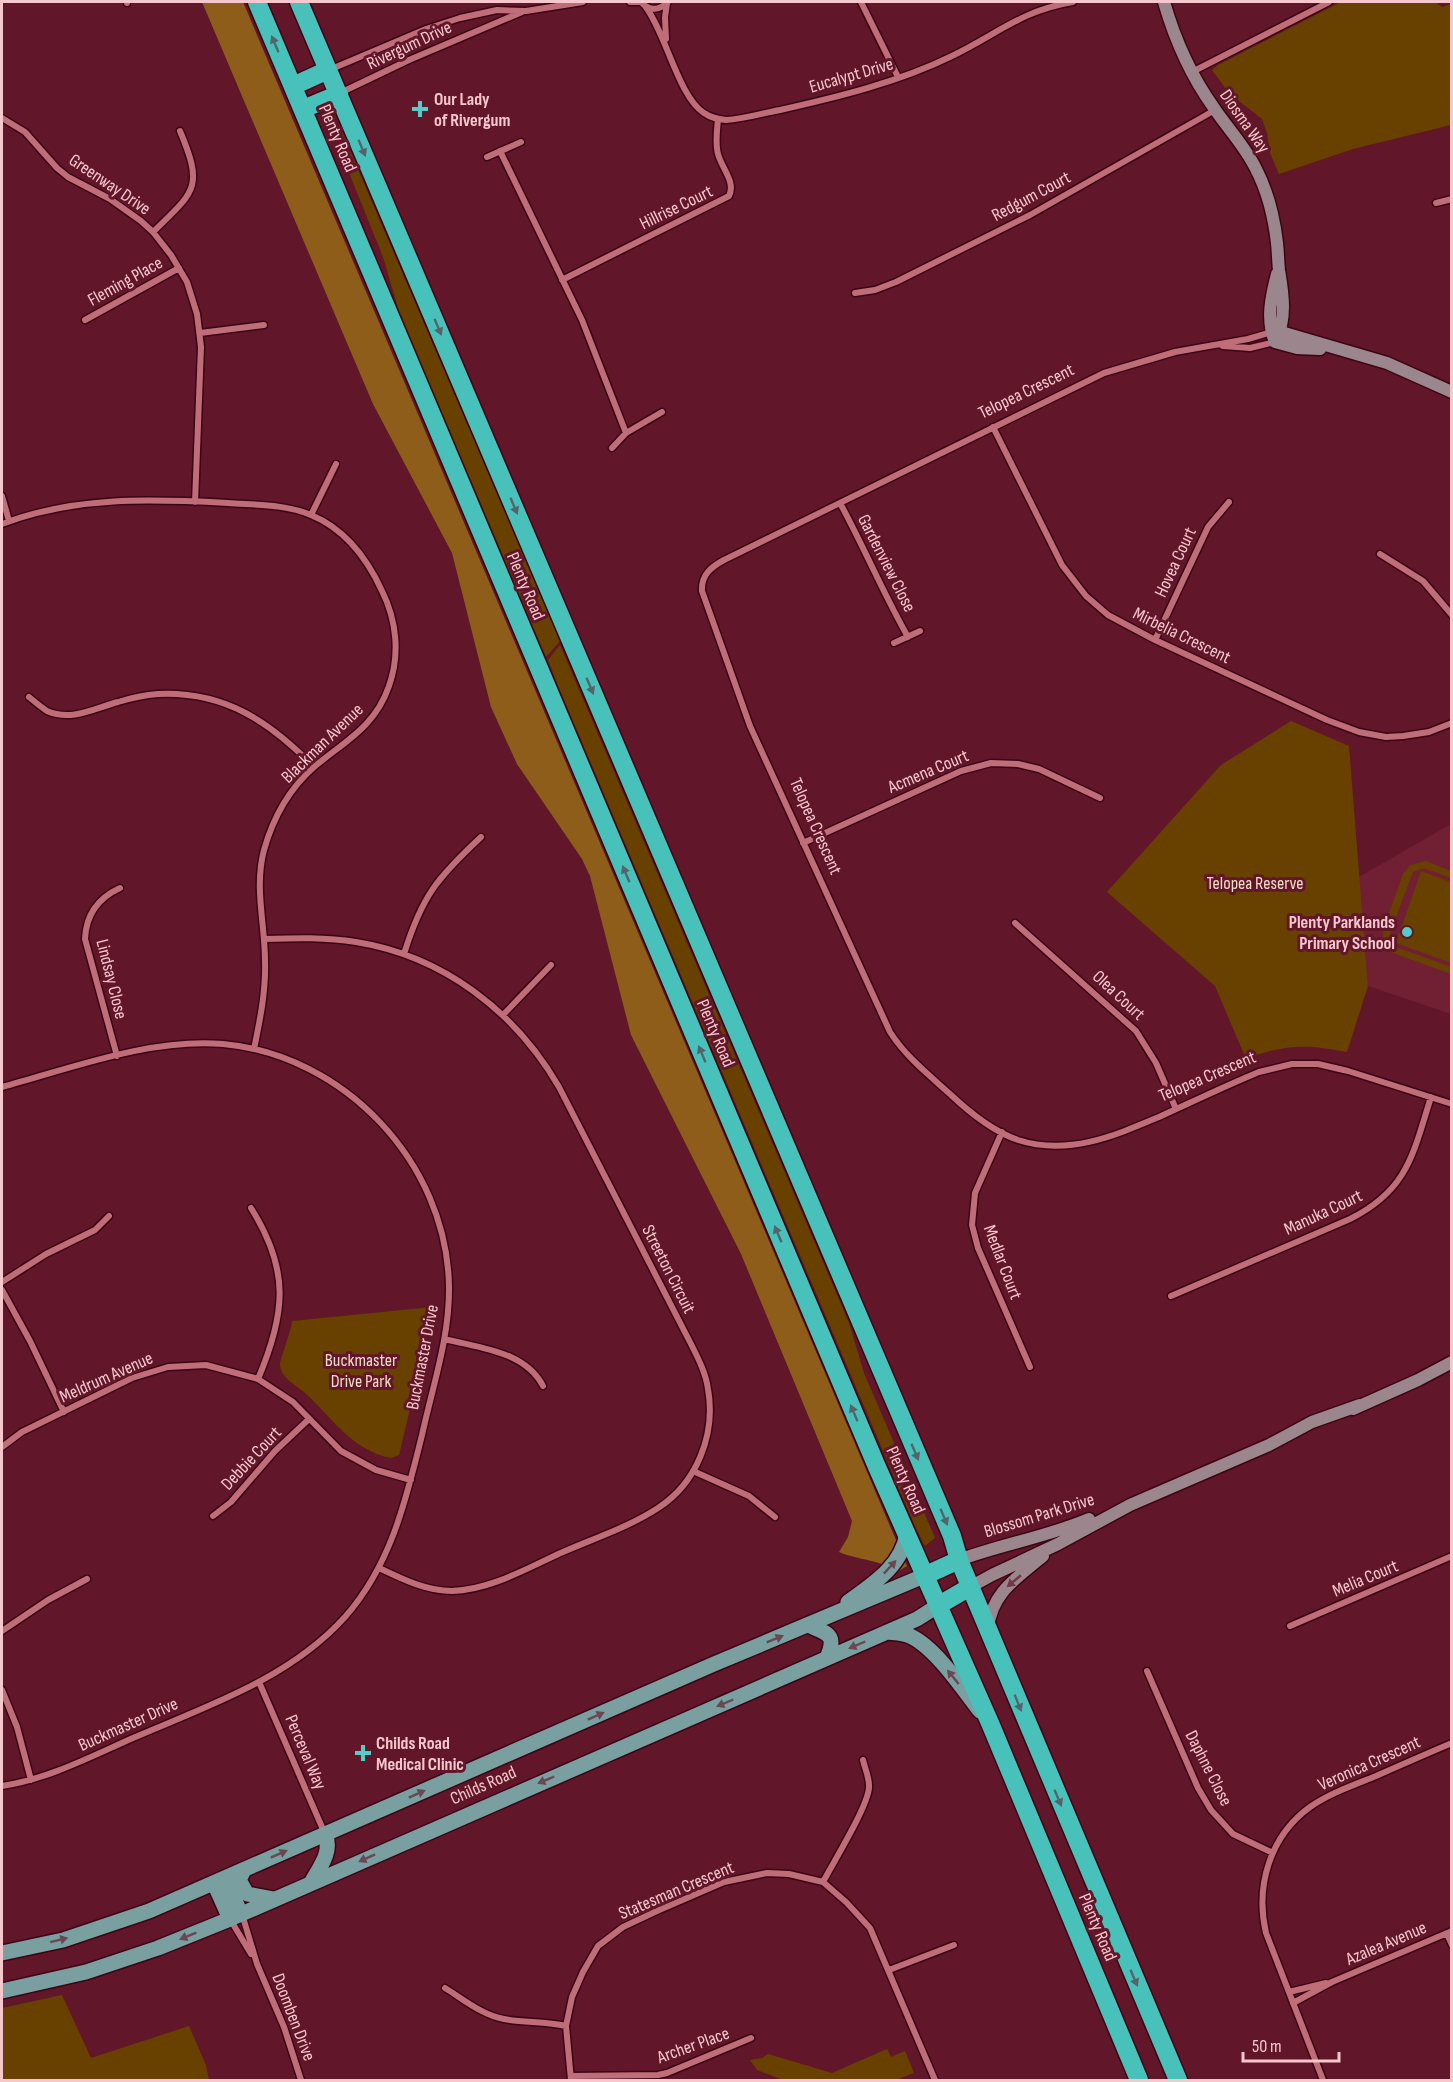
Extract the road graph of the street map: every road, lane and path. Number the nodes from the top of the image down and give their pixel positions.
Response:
1 (257, 2) edge
2 (299, 2) edge
3 (583, 2) edge
4 (630, 2) edge
5 (668, 2) edge
6 (861, 2) edge
7 (1073, 2) edge
8 (1164, 2) edge
9 (1329, 2) edge
10 (642, 3) edge
11 (526, 11) junction
12 (666, 45) junction
13 (328, 70) junction
14 (1192, 72) junction
15 (898, 77) junction
16 (293, 86) junction
17 (339, 94) junction
18 (303, 109) junction
19 (1215, 110) junction
20 (2, 117) edge
21 (718, 120) junction
22 (180, 131) dead end
23 (521, 142) dead end
24 (500, 151) junction
25 (487, 157) dead end
26 (1452, 199) edge
27 (1436, 203) dead end
28 (153, 232) junction
29 (179, 268) junction
30 (562, 280) junction
31 (855, 292) dead end
32 (85, 320) dead end
33 (264, 325) dead end
34 (200, 333) junction
35 (1276, 335) junction
36 (1452, 392) edge
37 (662, 412) dead end
38 (993, 427) junction
39 (627, 433) junction
40 (612, 448) dead end
41 (336, 464) dead end
42 (2, 496) edge
43 (195, 502) junction
44 (1229, 502) dead end
45 (840, 503) junction
46 (311, 515) junction
47 (9, 521) junction
48 (2, 524) edge
49 (1380, 554) dead end
50 (1452, 615) edge
51 (920, 631) dead end
52 (908, 637) junction
53 (1155, 640) junction
54 (894, 643) dead end
55 (29, 697) dead end
56 (1452, 723) edge
57 (314, 767) junction
58 (1100, 798) dead end
59 (481, 837) dead end
60 (803, 843) junction
61 (120, 888) dead end
62 (1015, 923) dead end
63 (264, 939) junction
64 (404, 954) junction
65 (551, 964) dead end
66 (503, 1015) junction
67 (254, 1049) junction
68 (117, 1056) junction
69 (2, 1087) edge
70 (1431, 1097) junction
71 (1452, 1104) edge
72 (1176, 1109) junction
73 (1002, 1132) junction
74 (251, 1208) dead end
75 (109, 1216) dead end
76 (2, 1282) edge
77 (2, 1290) edge
78 (1171, 1296) dead end
79 (445, 1339) junction
80 (1452, 1362) edge
81 (1030, 1367) dead end
82 (258, 1379) junction
83 (543, 1386) dead end
84 (64, 1412) junction
85 (309, 1419) junction
86 (2, 1446) edge
87 (693, 1471) junction
88 (411, 1480) junction
89 (1130, 1505) junction
90 (213, 1516) dead end
91 (775, 1517) dead end
92 (907, 1533) junction
93 (1058, 1544) junction
94 (1452, 1556) edge
95 (959, 1560) junction
96 (379, 1568) junction
97 (926, 1575) junction
98 (87, 1579) dead end
99 (970, 1587) junction
100 (939, 1605) junction
101 (828, 1617) junction
102 (808, 1625) junction
103 (1290, 1626) dead end
104 (988, 1629) junction
105 (2, 1631) edge
106 (887, 1632) junction
107 (827, 1658) junction
108 (1147, 1671) dead end
109 (259, 1682) junction
110 (2, 1690) edge
111 (990, 1723) junction
112 (1452, 1743) edge
113 (863, 1760) dead end
114 (31, 1780) junction
115 (2, 1786) edge
116 (325, 1834) junction
117 (1273, 1853) junction
118 (244, 1870) junction
119 (220, 1880) junction
120 (823, 1882) junction
121 (311, 1883) junction
122 (274, 1899) junction
123 (236, 1916) junction
124 (1449, 1932) edge
125 (954, 1945) dead end
126 (1452, 1945) edge
127 (2, 1953) edge
128 (257, 1964) junction
129 (889, 1970) junction
130 (1332, 1982) junction
131 (445, 1988) dead end
132 (2, 1991) edge
133 (1289, 1992) junction
134 (1293, 2003) junction
135 (566, 2026) junction
136 (751, 2038) dead end
137 (571, 2078) edge
138 (301, 2080) edge
139 (934, 2080) edge
140 (1139, 2080) edge
141 (1178, 2080) edge
142 (1323, 2080) edge

16 -> 1 highway, Plenty Road
2 - 13 highway, Plenty Road
3 - 11 street, Rivergum Drive
4 - 10 street
5 - 10 street
5 - 12 street
6 - 15 street
7 - 15 street, Eucalypt Drive
8 - 14 street, Diosma Way
9 - 14 street
10 - 12 street
11 - 13 street, Rivergum Drive
11 - 17 street, Rivergum Drive
12 - 21 street
13 - 16 highway
13 - 17 highway, Plenty Road
14 - 19 street, Diosma Way
15 - 21 street, Eucalypt Drive
16 - 18 highway, Plenty Road
17 - 18 highway
17 -> 95 highway, Plenty Road
92 -> 18 highway, Plenty Road
19 - 31 street, Redgum Court
19 - 35 street, Diosma Way
20 - 28 street, Greenway Drive
21 - 30 street, Hillrise Court
22 - 28 street
23 - 24 street
24 - 25 street
24 - 30 street
26 - 27 street
28 - 29 street, Greenway Drive
29 - 32 street, Fleming Place
29 - 34 street, Greenway Drive
30 - 39 street
33 - 34 street
34 - 43 street, Greenway Drive
35 - 36 street, Telopea Crescent
35 - 38 street, Telopea Crescent
37 - 39 street
38 - 45 street, Telopea Crescent
38 - 53 street, Mirbelia Crescent
39 - 40 street
41 - 46 street
42 - 47 street
43 - 46 street, Blackman Avenue
43 - 47 street, Blackman Avenue
44 - 53 street, Hovea Court
45 - 52 street, Gardenview Close
45 - 60 street, Telopea Crescent
46 - 57 street, Blackman Avenue
47 - 48 street, Blackman Avenue
49 - 50 street
51 - 52 street, Gardenview Close
52 - 54 street, Gardenview Close
53 - 56 street, Mirbelia Crescent
55 - 57 street
57 - 63 street, Blackman Avenue
58 - 60 street, Acmena Court
59 - 64 street
60 - 73 street, Telopea Crescent
61 - 68 street, Lindsay Close
62 - 72 street, Olea Court
63 - 64 street, Streeton Circuit
63 - 67 street, Blackman Avenue
64 - 66 street, Streeton Circuit
65 - 66 street
66 - 87 street, Streeton Circuit
67 - 68 street, Buckmaster Drive
67 - 79 street, Buckmaster Drive
68 - 69 street, Buckmaster Drive
70 - 71 street, Telopea Crescent
70 - 72 street, Telopea Crescent
70 - 78 street, Manuka Court
72 - 73 street, Telopea Crescent
73 - 81 street, Medlar Court
74 - 82 street
75 - 76 street
77 - 84 street
79 - 83 street
79 - 88 street, Buckmaster Drive
80 - 89 street, Blossom Park Drive
82 - 84 street, Meldrum Avenue
82 - 85 street, Meldrum Avenue
84 - 86 street, Meldrum Avenue
85 - 88 street, Meldrum Avenue
85 - 90 street, Debbie Court
87 - 91 street
87 - 96 street, Streeton Circuit
88 - 96 street, Buckmaster Drive
89 - 93 street, Blossom Park Drive
89 - 95 street, Blossom Park Drive
92 - 97 highway, Plenty Road
101 -> 92 main road
93 - 99 street, Blossom Park Drive
93 -> 104 street
94 - 103 street, Melia Court
95 - 97 highway, Childs Road
95 - 99 highway, Plenty Road
96 - 109 street, Buckmaster Drive
97 - 100 highway, Plenty Road
97 - 101 main road, Childs Road
98 - 105 street
99 - 100 highway, Childs Road
99 - 104 highway, Plenty Road
100 - 106 main road, Childs Road
100 - 111 highway, Plenty Road
101 - 102 main road, Childs Road
102 - 107 main road
116 -> 102 main road, Childs Road
104 -> 141 highway, Plenty Road
106 -> 107 main road, Childs Road
111 -> 106 main road
107 -> 121 main road, Childs Road
108 - 117 street, Daphne Close
109 - 114 street, Buckmaster Drive
109 - 116 street, Perceval Way
110 - 114 street
111 - 140 highway, Plenty Road
112 - 117 street, Veronica Crescent
113 - 120 street
114 - 115 street, Buckmaster Drive
118 -> 116 main road, Childs Road
116 - 121 main road
117 - 133 street, Veronica Crescent
118 - 119 main road, Childs Road
118 - 122 main road
119 - 123 main road
127 -> 119 main road, Childs Road
120 - 129 street, Statesman Crescent
120 - 135 street, Statesman Crescent
121 - 122 main road, Childs Road
122 - 123 main road, Childs Road
123 - 128 street, Doomben Drive
123 - 128 street, Doomben Drive
123 -> 132 main road, Childs Road
124 - 126 street
124 - 130 street, Azalea Avenue
125 - 129 street
128 - 138 street, Doomben Drive
129 - 139 street, Statesman Crescent
130 - 133 street, Azalea Avenue
130 - 134 street, Azalea Avenue
131 - 135 street
133 - 134 street, Veronica Crescent
134 - 142 street, Veronica Crescent
135 - 137 street, Statesman Crescent
136 - 137 street, Archer Place

